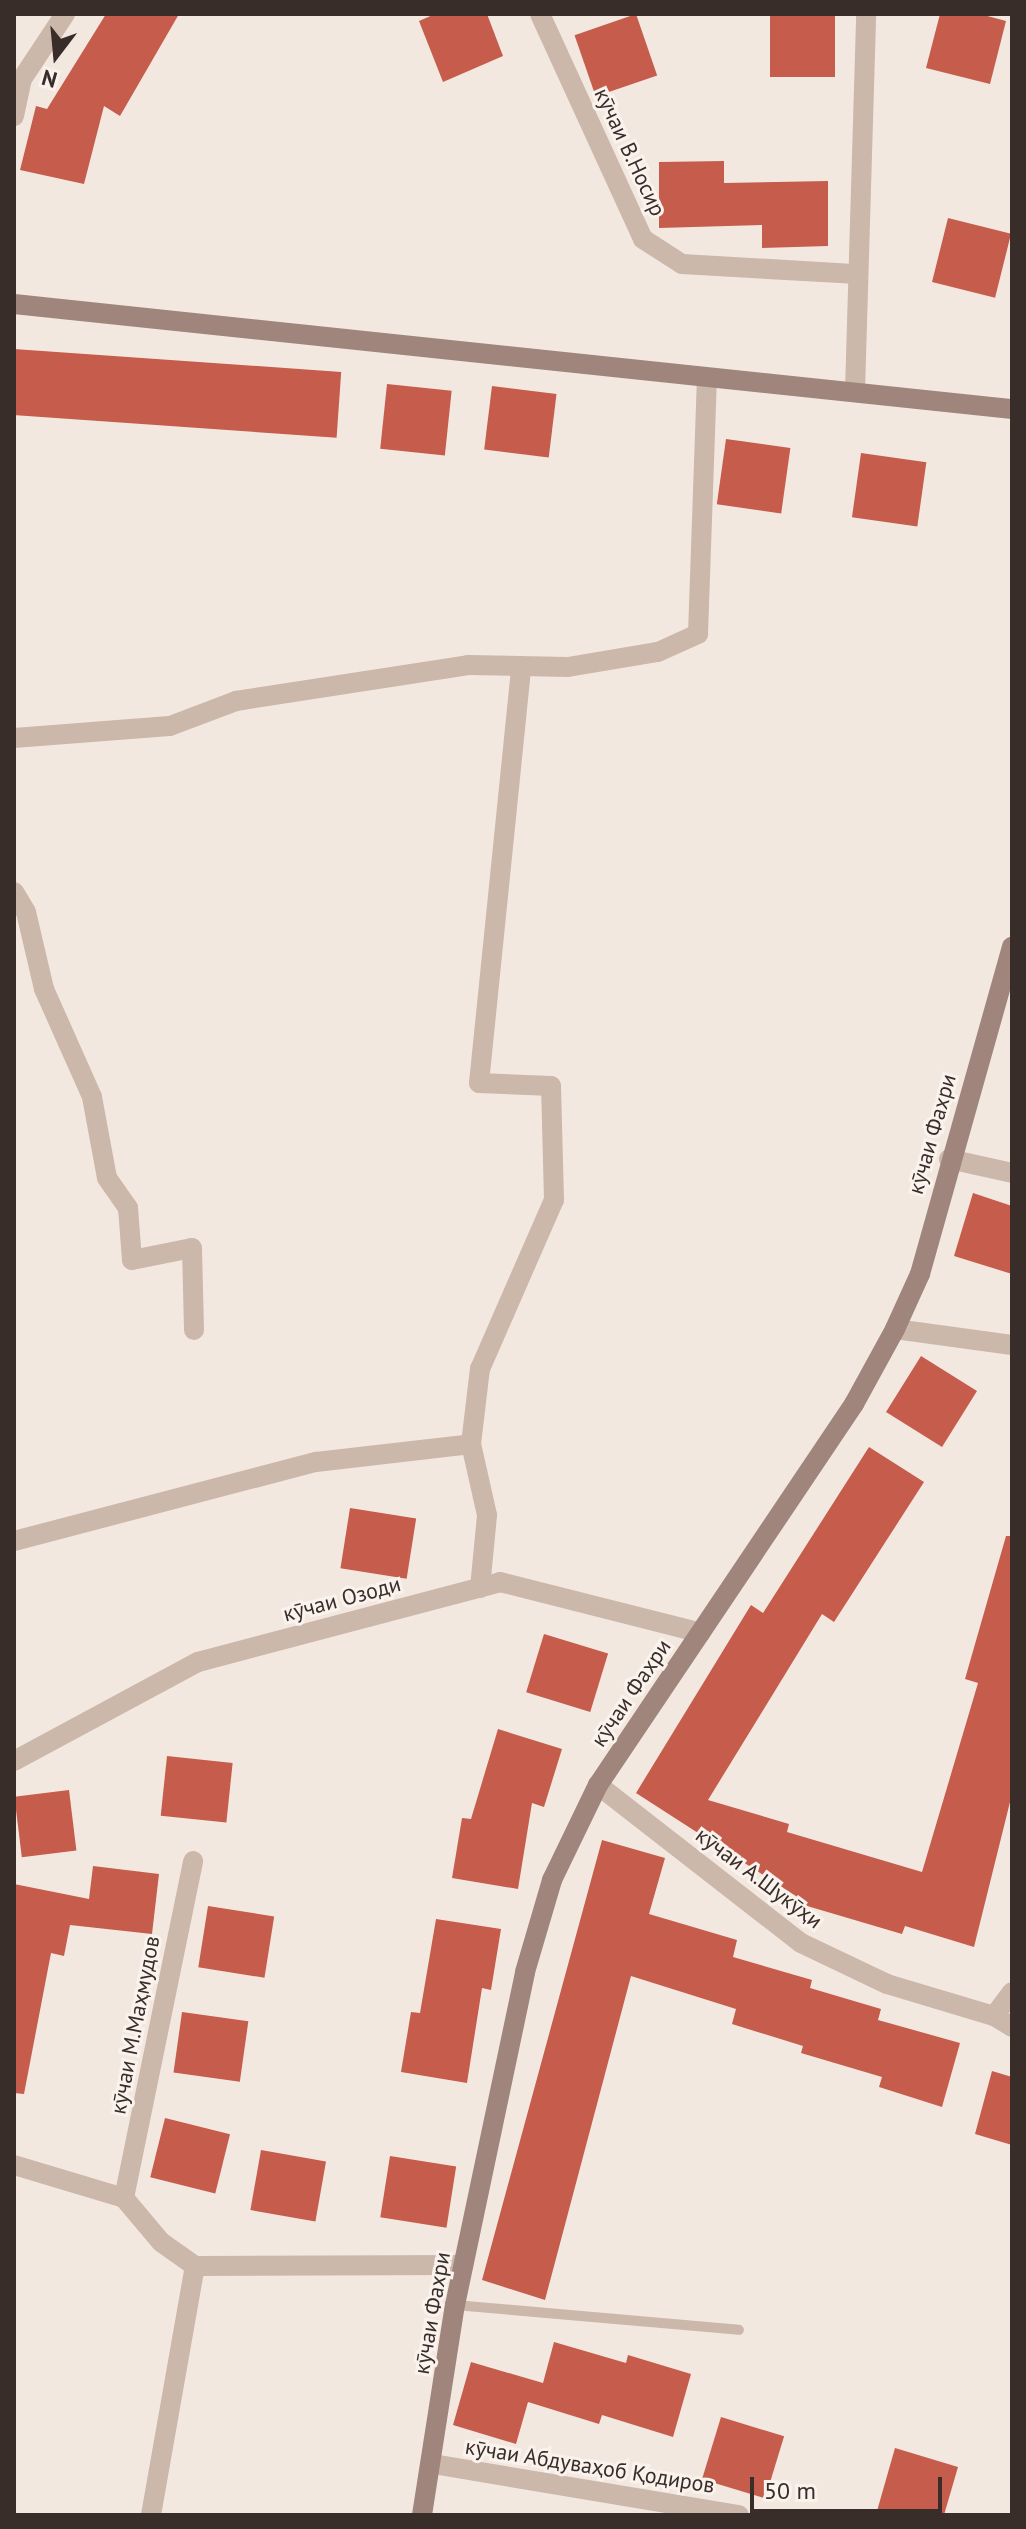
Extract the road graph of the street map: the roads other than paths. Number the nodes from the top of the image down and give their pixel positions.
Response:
1 (65, 14) edge
2 (540, 14) edge
3 (866, 14) edge
4 (14, 116) edge
5 (858, 274) junction
6 (14, 304) edge
7 (707, 379) junction
8 (855, 391) junction
9 (1012, 409) edge
10 (521, 666) junction
11 (14, 738) edge
12 (14, 892) edge
13 (1012, 947) edge
14 (949, 1159) junction
15 (1012, 1173) edge
16 (895, 1329) junction
17 (194, 1330) dead end
18 (1012, 1345) edge
19 (471, 1444) junction
20 (14, 1541) edge
21 (480, 1588) junction
22 (701, 1633) junction
23 (14, 1761) edge
24 (598, 1785) junction
25 (193, 1861) dead end
26 (1012, 1992) edge
27 (994, 2016) junction
28 (1012, 2027) edge
29 (14, 2165) edge
30 (124, 2198) junction
31 (463, 2265) junction
32 (195, 2266) junction
33 (455, 2305) junction
34 (739, 2330) dead end
35 (433, 2464) junction
36 (151, 2515) edge
37 (422, 2515) edge
38 (739, 2515) edge

1 - 4 street
2 - 5 street, кӯчаи В.Носир
3 - 5 street
5 - 8 street
6 - 7 street
7 - 8 street
7 - 10 street
8 - 9 street
10 - 11 street
10 - 19 street
12 - 17 street
13 - 14 street, кӯчаи Фахри
14 - 15 street
14 - 16 street, кӯчаи Фахри
16 - 18 street
16 - 22 street, кӯчаи Фахри
19 - 20 street
19 - 21 street
21 - 22 street, кӯчаи Озоди
21 - 23 street, кӯчаи Озоди
22 - 24 street, кӯчаи Фахри
24 - 27 street, кӯчаи А.Шукӯҳи
24 - 31 street, кӯчаи Фахри
25 - 30 street, кӯчаи М.Маҳмудов
26 - 27 street
27 - 28 street, кӯчаи А.Шукӯҳи
29 - 30 street
30 - 32 street
31 - 32 street
31 - 33 street, кӯчаи Фахри
32 - 36 street
33 - 34 lane
33 - 35 street, кӯчаи Фахри
35 - 37 street, кӯчаи Фахри
35 - 38 street, кӯчаи Абдуваҳоб Қодиров

